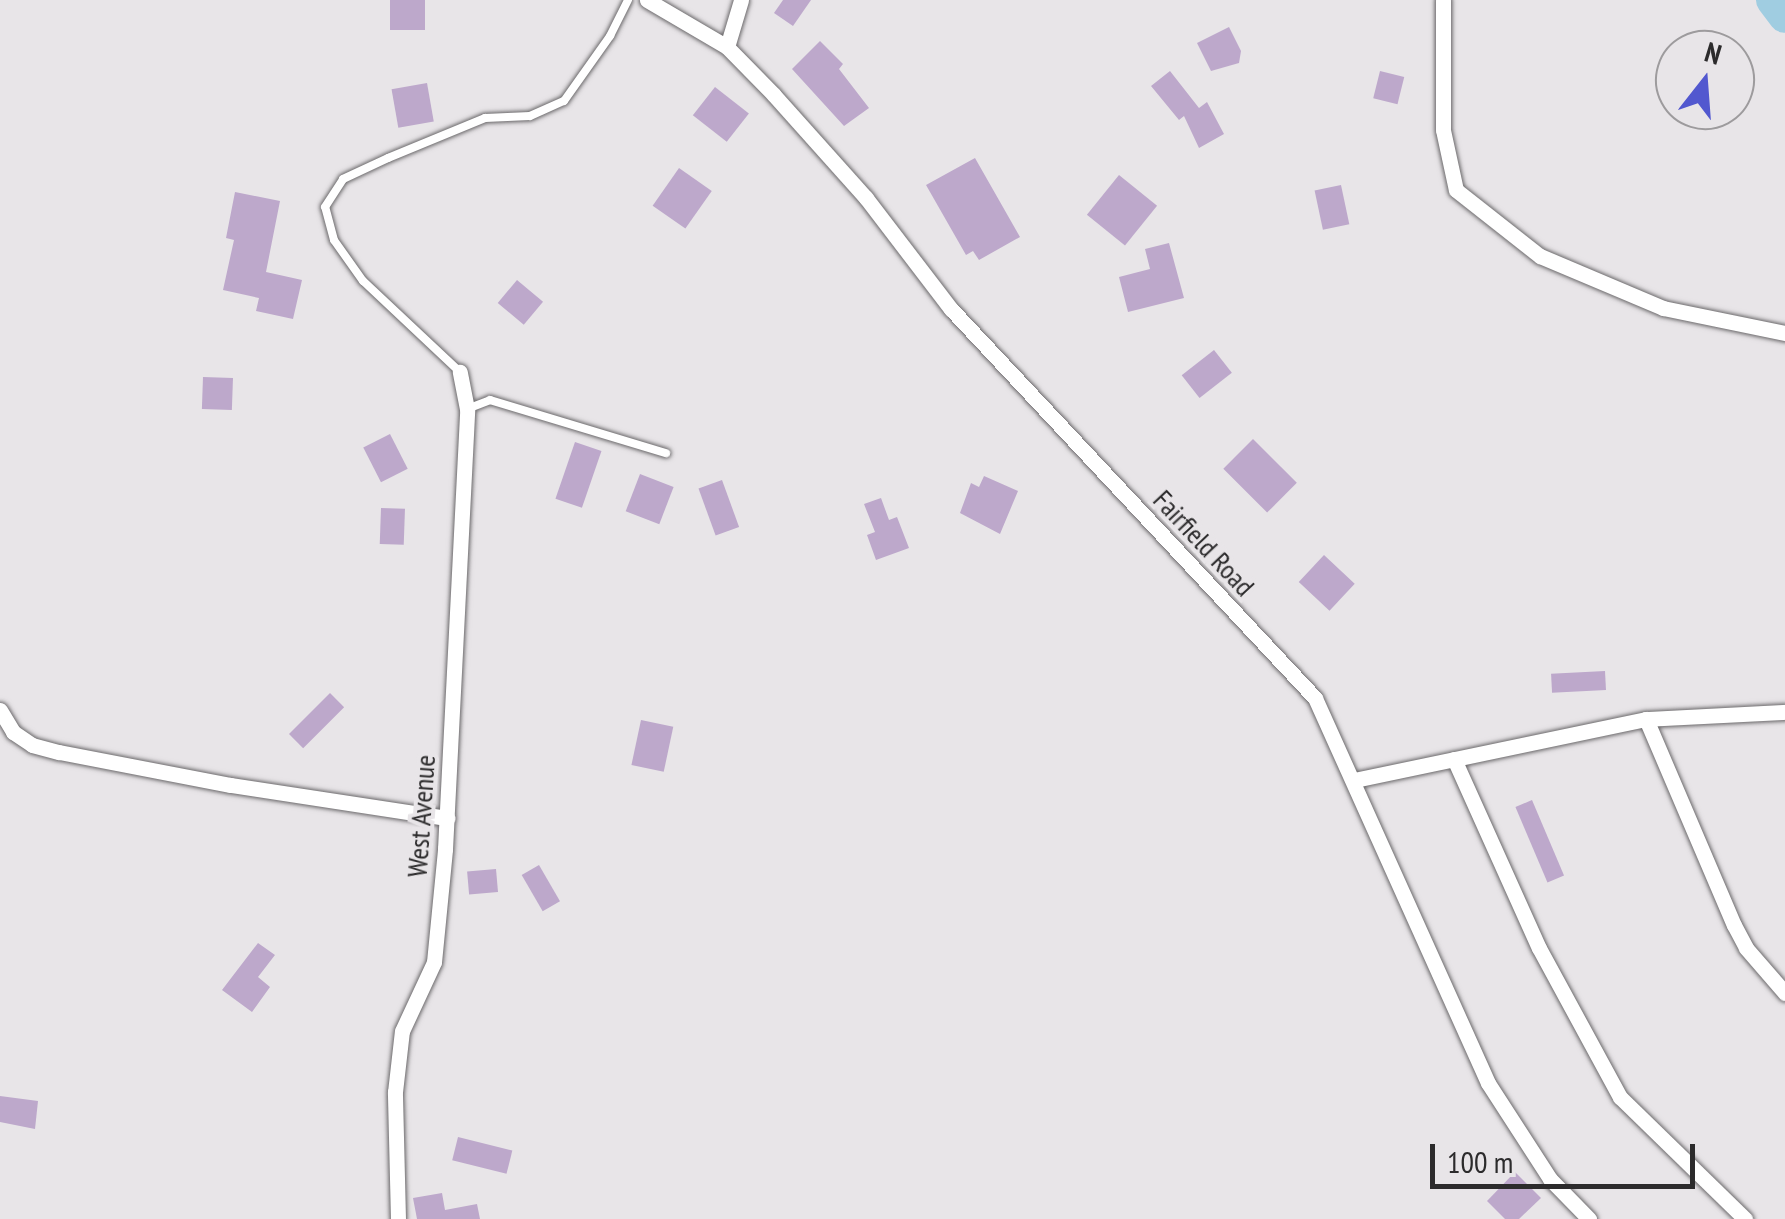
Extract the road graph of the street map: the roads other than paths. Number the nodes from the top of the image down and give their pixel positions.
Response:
1 (628, 0) edge
2 (647, 0) edge
3 (742, 0) edge
4 (1442, 0) edge
5 (726, 48) junction
6 (1785, 333) edge
7 (460, 372) joint
8 (467, 408) junction
9 (666, 453) dead end
10 (0, 710) edge
11 (1785, 712) edge
12 (1646, 719) junction
13 (1454, 759) junction
14 (1354, 780) junction
15 (448, 818) junction
16 (1785, 993) edge
17 (398, 1219) edge
18 (1588, 1219) edge
19 (1745, 1219) edge

1 - 7 lane
2 - 5 street, Fairfield Road
3 - 5 street
4 - 6 street
5 - 14 street, Fairfield Road
7 - 8 street, West Avenue
8 - 9 lane
8 - 15 street, West Avenue
10 - 15 street
11 - 12 street
12 - 13 street
12 - 16 street
13 - 14 street
13 - 19 street
14 - 18 street, Fairfield Road
15 - 17 street, West Avenue

